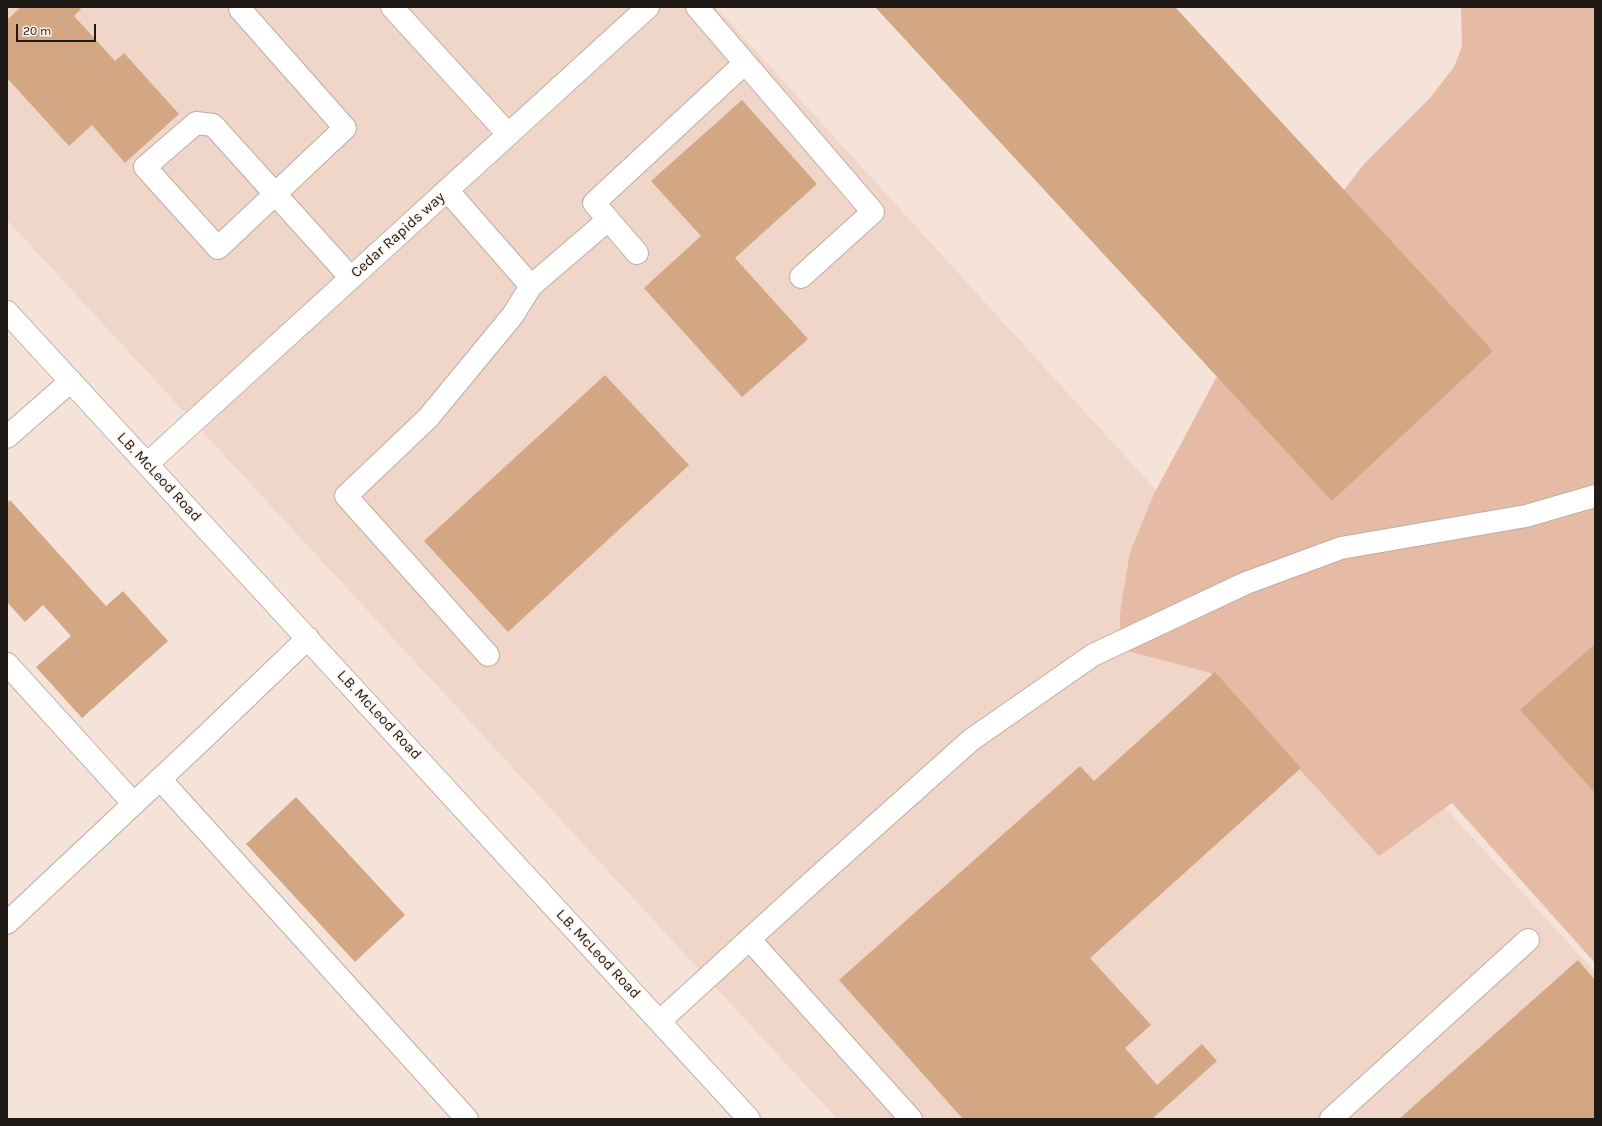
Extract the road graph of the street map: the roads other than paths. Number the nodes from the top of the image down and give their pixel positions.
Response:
1 (392, 7) edge
2 (648, 7) edge
3 (697, 7) edge
4 (240, 9) dead end
5 (745, 63) junction
6 (508, 134) junction
7 (448, 190) junction
8 (275, 194) junction
9 (608, 220) junction
10 (637, 253) dead end
11 (801, 277) dead end
12 (351, 278) junction
13 (531, 286) junction
14 (7, 312) edge
15 (71, 381) junction
16 (7, 437) edge
17 (147, 464) junction
18 (1595, 496) edge
19 (308, 638) junction
20 (488, 655) dead end
21 (7, 664) edge
22 (160, 779) junction
23 (134, 804) junction
24 (7, 923) edge
25 (750, 940) junction
26 (1528, 940) dead end
27 (660, 1021) junction
28 (467, 1119) edge
29 (749, 1119) edge
30 (911, 1119) edge
31 (1331, 1119) edge

1 - 6 street
2 - 6 street, Cedar Rapids way
3 - 5 street
4 - 8 street
5 - 9 street
5 - 11 street
6 - 7 street, Cedar Rapids way
7 - 12 street, Cedar Rapids way
7 - 13 street
8 - 8 street
8 - 12 street
9 - 10 street
9 - 13 street
12 - 17 street, Cedar Rapids way
13 - 20 street
14 - 15 street, L.B. McLeod Road
15 - 16 street
15 - 17 street, L.B. McLeod Road
17 - 19 street, L.B. McLeod Road
18 - 25 street
19 - 22 street
19 - 27 street, L.B. McLeod Road
21 - 23 street
22 - 23 street
22 - 28 street
23 - 24 street
25 - 27 street
25 - 30 street
26 - 31 street
27 - 29 street, L.B. McLeod Road

